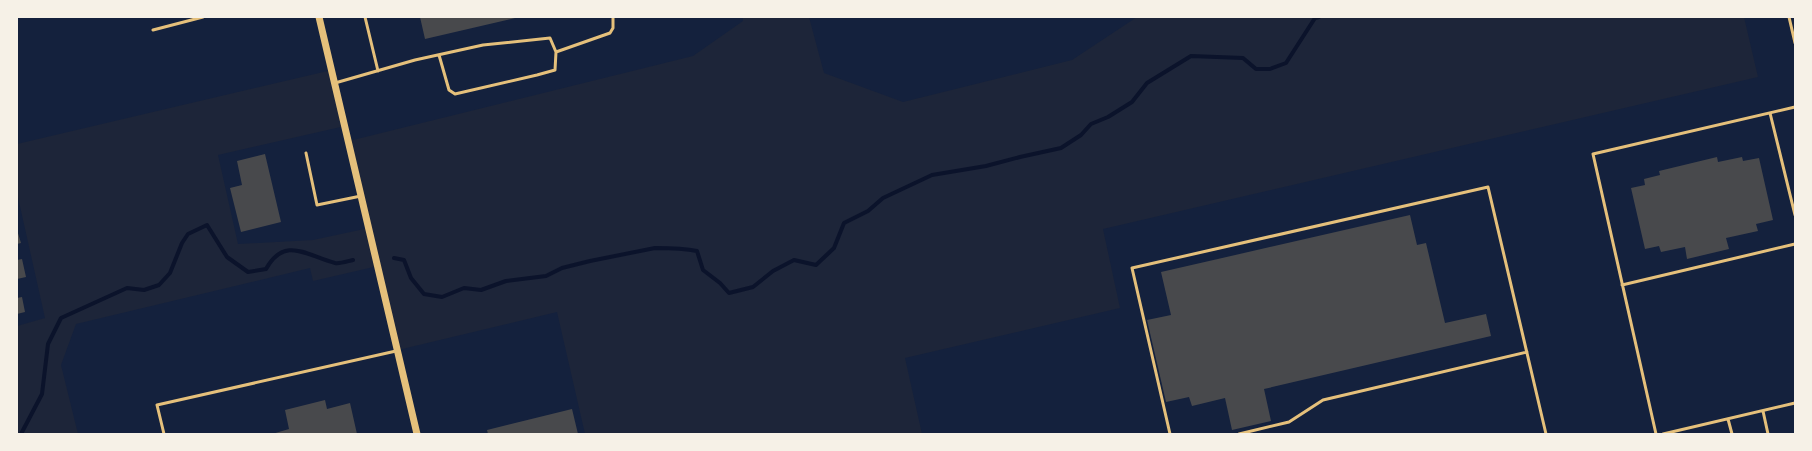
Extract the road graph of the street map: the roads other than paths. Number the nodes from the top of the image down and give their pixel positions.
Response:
1 (204, 17) edge
2 (319, 17) edge
3 (365, 17) edge
4 (613, 17) edge
5 (1789, 17) edge
6 (153, 30) dead end
7 (1795, 43) edge
8 (556, 52) junction
9 (439, 55) junction
10 (378, 71) junction
11 (334, 83) junction
12 (1795, 108) edge
13 (1770, 113) junction
14 (306, 153) dead end
15 (361, 196) junction
16 (1795, 215) edge
17 (1795, 244) edge
18 (1622, 284) junction
19 (398, 350) junction
20 (1527, 352) junction
21 (1795, 403) edge
22 (1763, 411) junction
23 (1728, 419) junction
24 (164, 434) edge
25 (417, 434) edge
26 (1170, 434) edge
27 (1239, 434) edge
28 (1546, 434) edge
29 (1656, 434) edge
30 (1663, 434) edge
31 (1732, 434) edge
32 (1768, 434) edge

1 - 6 lane
2 - 11 street
3 - 10 lane
4 - 8 lane
5 - 7 lane
8 - 9 lane
8 - 9 lane
9 - 10 lane
10 - 11 lane
11 - 15 street
12 - 13 lane
13 - 16 lane
13 - 18 lane
14 - 15 lane
15 - 19 street
17 - 18 lane
18 - 29 lane
19 - 24 lane
19 - 25 street
20 - 26 lane
20 - 27 lane
20 - 28 lane
21 - 22 lane
22 - 23 lane
22 - 32 lane
23 - 30 lane
23 - 31 lane

